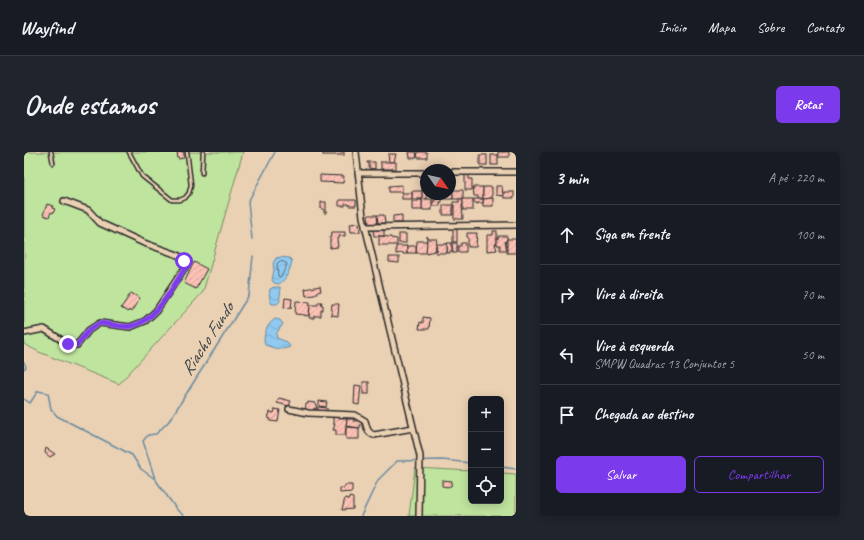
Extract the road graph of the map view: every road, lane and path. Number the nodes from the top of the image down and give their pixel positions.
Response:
1 (51, 152) edge
2 (129, 152) edge
3 (187, 152) edge
4 (203, 152) edge
5 (356, 152) edge
6 (53, 163) dead end
7 (420, 172) edge
8 (456, 172) edge
9 (516, 172) edge
10 (202, 173) dead end
11 (358, 173) junction
12 (64, 201) dead end
13 (516, 225) edge
14 (365, 227) junction
15 (24, 333) edge
16 (289, 409) dead end
17 (413, 428) junction
18 (419, 516) edge

1 - 6 lane
2 - 3 lane
4 - 10 lane
5 - 11 street
7 - 11 street
8 - 9 street
11 - 14 street
12 - 15 street
13 - 14 street
14 - 17 street
16 - 17 street
17 - 18 street

